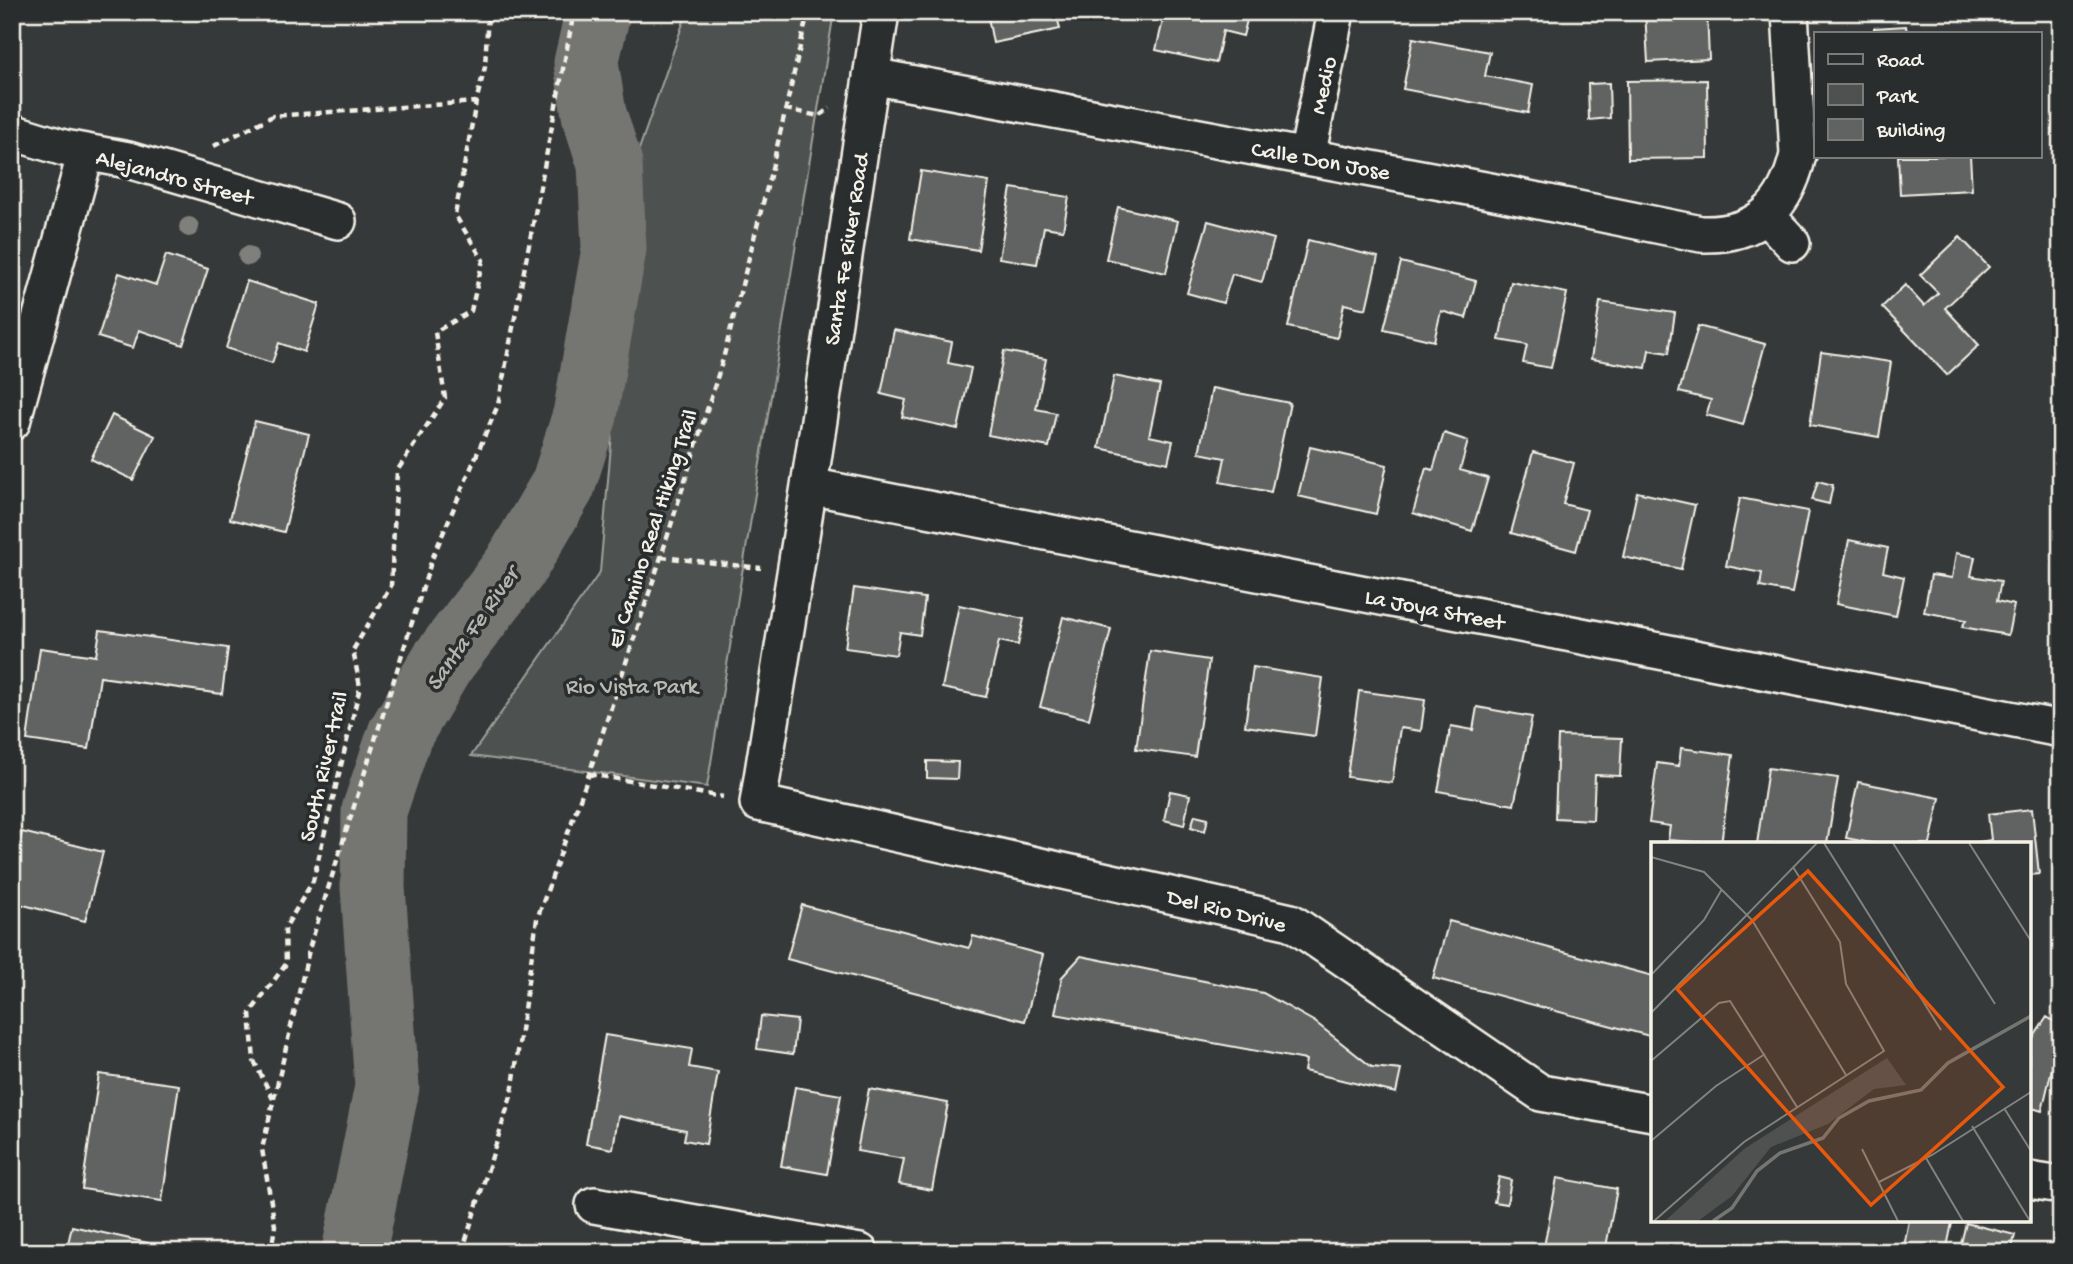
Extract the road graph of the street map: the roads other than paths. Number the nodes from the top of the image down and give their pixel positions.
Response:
1 (881, 12) edge
2 (1336, 12) edge
3 (1790, 12) edge
4 (871, 76) junction
5 (12, 132) edge
6 (86, 152) junction
7 (1307, 157) junction
8 (1766, 215) junction
9 (338, 221) dead end
10 (1792, 243) dead end
11 (12, 422) edge
12 (809, 486) junction
13 (2061, 730) edge
14 (758, 803) joint
15 (1651, 1113) edge
16 (2031, 1180) edge
17 (2061, 1185) edge
18 (594, 1205) dead end
19 (860, 1252) edge

1 - 4 street, Santa Fe River Road
2 - 7 street, Medio
3 - 8 street, Calle Don Jose
4 - 7 street, Calle Don Jose
4 - 12 street, Santa Fe River Road
5 - 6 street, Alejandro Street
6 - 9 street, Alejandro Street
6 - 11 street
7 - 8 street, Calle Don Jose
8 - 10 street
12 - 13 street, La Joya Street
12 - 14 street, Santa Fe River Road
14 - 15 street, Del Rio Drive
16 - 17 street
18 - 19 street

